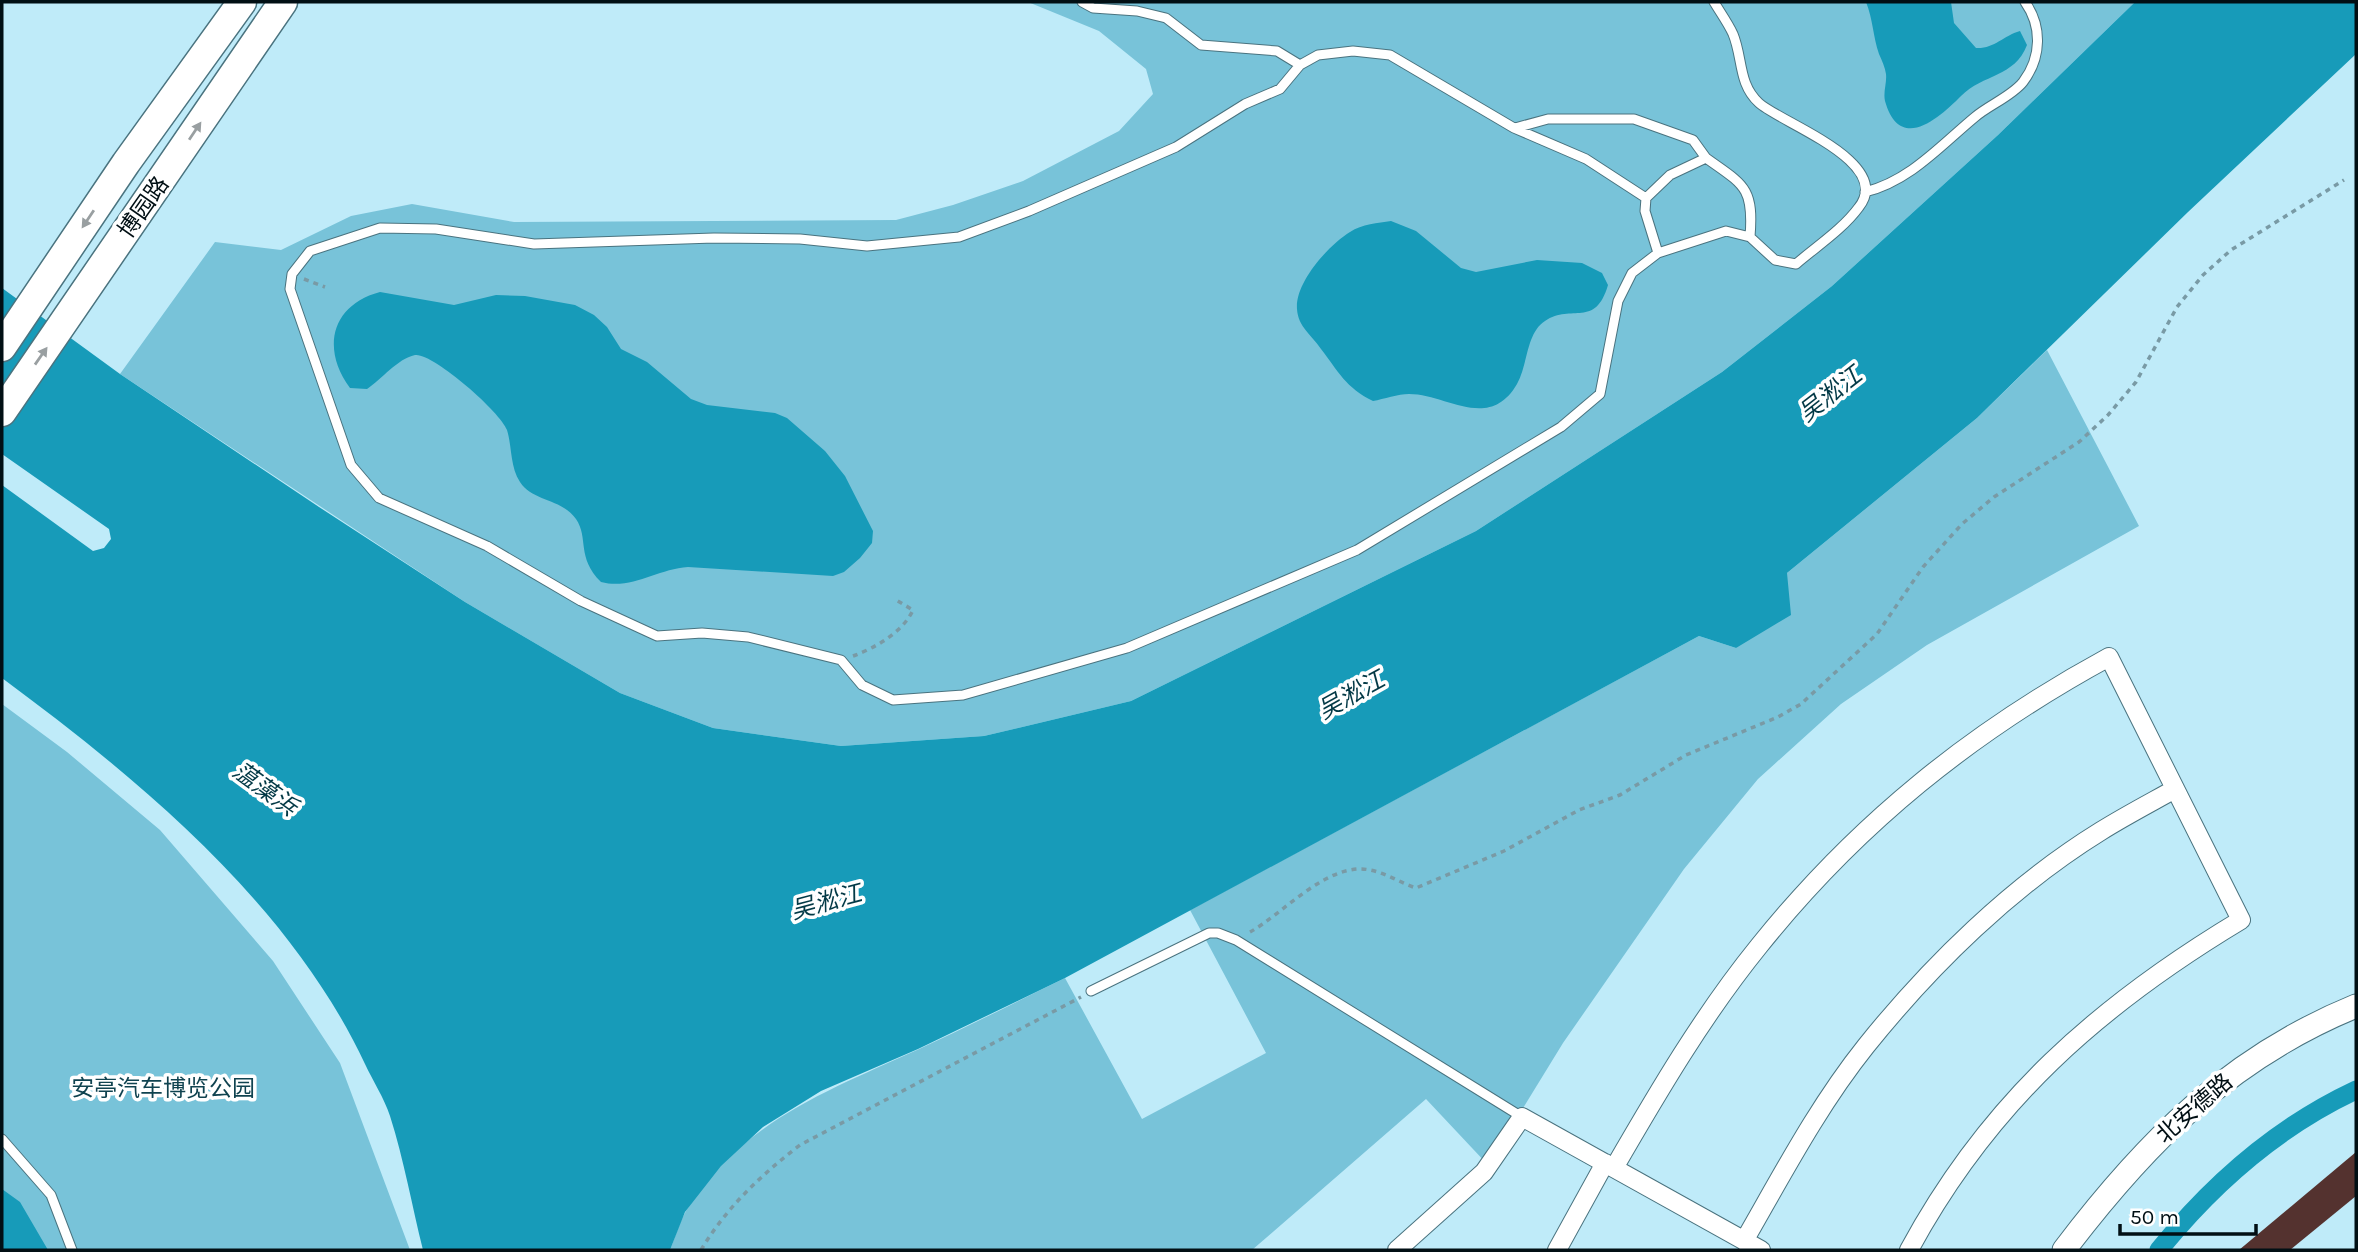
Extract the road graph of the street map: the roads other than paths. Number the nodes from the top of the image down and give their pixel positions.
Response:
1 (242, 2) edge
2 (283, 2) edge
3 (1082, 2) edge
4 (1714, 2) edge
5 (2025, 2) edge
6 (1300, 65) junction
7 (1514, 128) junction
8 (1706, 158) junction
9 (1865, 192) junction
10 (1646, 198) junction
11 (1750, 237) junction
12 (1658, 253) junction
13 (2, 347) edge
14 (2, 412) edge
15 (2175, 789) junction
16 (1091, 991) road end
17 (2356, 1006) edge
18 (1521, 1117) junction
19 (2, 1139) edge
20 (1609, 1166) junction
21 (1738, 1237) junction
22 (72, 1250) edge
23 (1397, 1250) edge
24 (1557, 1250) edge
25 (1723, 1250) edge
26 (1761, 1250) edge
27 (1909, 1250) edge
28 (2064, 1250) edge

1 -> 13 main road, 博园路
14 -> 2 main road, 博园路
3 - 6 lane
4 - 9 lane
5 - 9 lane
6 - 7 lane
6 - 12 lane
7 - 8 lane
7 - 10 lane
8 - 10 lane
8 - 11 lane
9 - 11 lane
10 - 12 lane
11 - 12 lane
15 - 20 street
15 - 21 street
15 - 27 street
16 - 18 lane
17 - 28 street, 北安德路
18 - 20 street
18 - 23 street
19 - 22 lane
20 - 21 street
20 - 24 street
21 - 25 street
21 - 26 street

